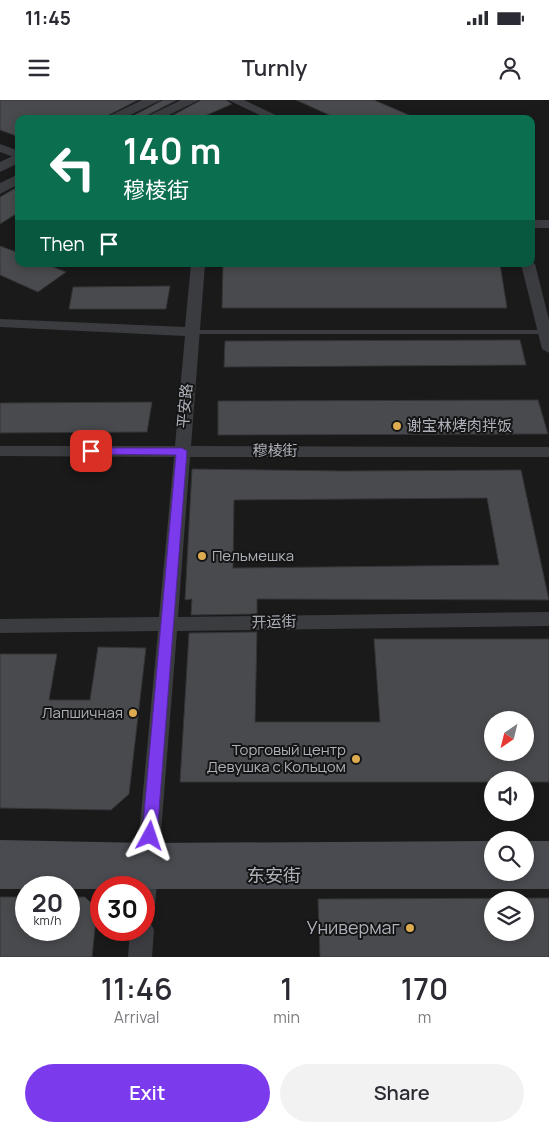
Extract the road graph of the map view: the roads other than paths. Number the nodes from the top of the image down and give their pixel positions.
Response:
1 (154, 100) edge
2 (192, 100) edge
3 (234, 100) edge
4 (119, 115) edge
5 (158, 115) edge
6 (269, 115) edge
7 (0, 148) edge
8 (15, 154) edge
9 (15, 159) edge
10 (0, 168) edge
11 (15, 180) edge
12 (0, 189) edge
13 (535, 224) edge
14 (549, 224) edge
15 (198, 267) edge
16 (529, 267) edge
17 (0, 323) edge
18 (191, 332) junction
19 (547, 332) edge
20 (549, 349) edge
21 (0, 451) edge
22 (182, 451) junction
23 (549, 452) edge
24 (549, 619) edge
25 (167, 623) junction
26 (0, 626) edge
27 (0, 853) edge
28 (484, 854) edge
29 (534, 854) edge
30 (549, 854) edge
31 (147, 866) junction
32 (0, 875) edge
33 (549, 875) edge
34 (146, 876) edge
35 (141, 941) edge
36 (140, 957) edge

1 - 4 street
2 - 5 street
3 - 6 street
7 - 8 street
9 - 10 street
11 - 12 street
13 - 14 street
15 - 18 street, 平安路
16 - 19 street
17 - 18 street
18 - 19 lane
18 - 22 street, 平安路
19 - 20 street
21 - 22 street, 穆棱街
22 - 23 street, 穆棱街
22 - 25 street, 平安路
24 - 25 street, 开运街
25 - 26 street, 开运街
25 - 31 street, 平安路
27 - 31 main road, 东安街
28 - 31 main road, 东安街
29 - 30 main road
31 - 32 main road, 东安街
31 - 33 main road, 东安街
31 - 34 street, 平安路
35 - 36 street

